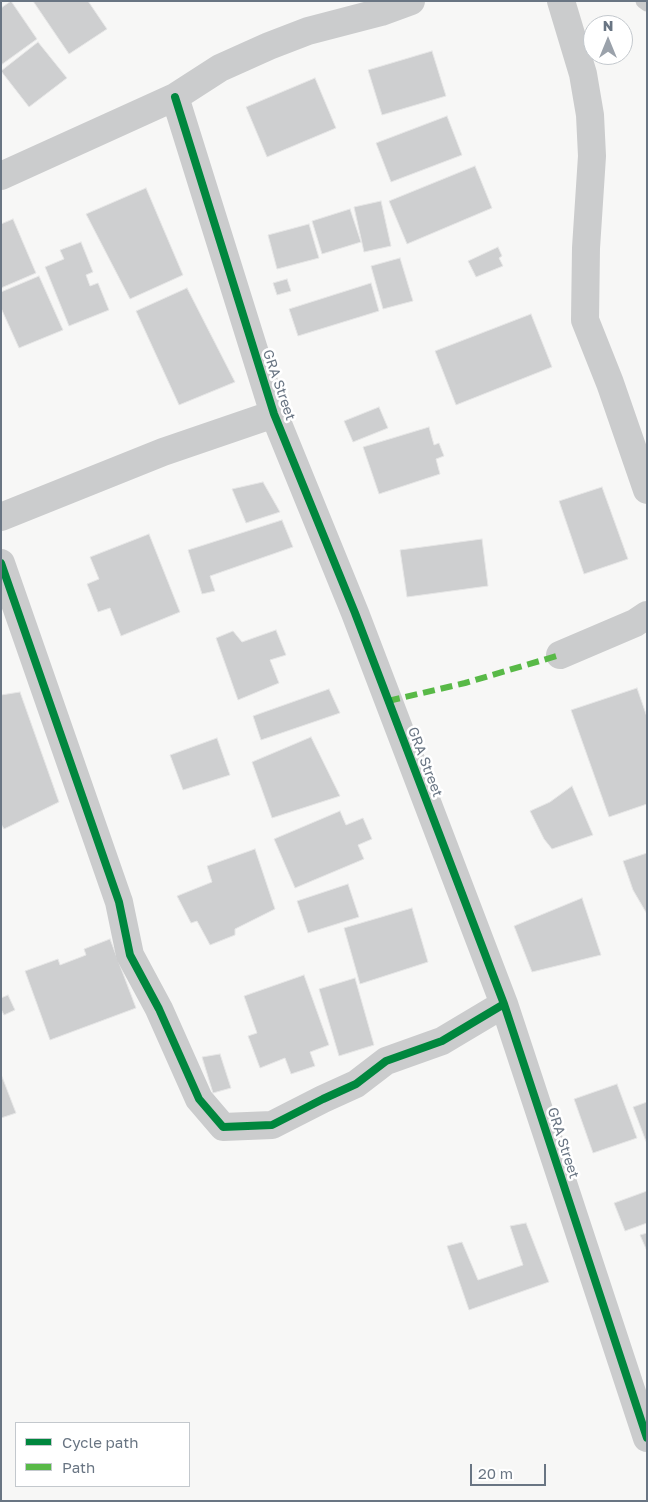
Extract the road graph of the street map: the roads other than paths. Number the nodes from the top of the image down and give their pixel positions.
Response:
1 (412, 1) edge
2 (561, 1) edge
3 (643, 1) edge
4 (647, 4) edge
5 (175, 97) junction
6 (1, 176) edge
7 (274, 414) junction
8 (647, 490) edge
9 (1, 517) edge
10 (1, 563) edge
11 (647, 615) edge
12 (560, 655) dead end
13 (504, 1004) junction
14 (647, 1438) edge

1 - 5 street
2 - 8 street
3 - 4 lane
5 - 6 street
5 - 7 street, GRA Street
7 - 9 street
7 - 13 street, GRA Street
10 - 13 street
11 - 12 street
13 - 14 street, GRA Street

